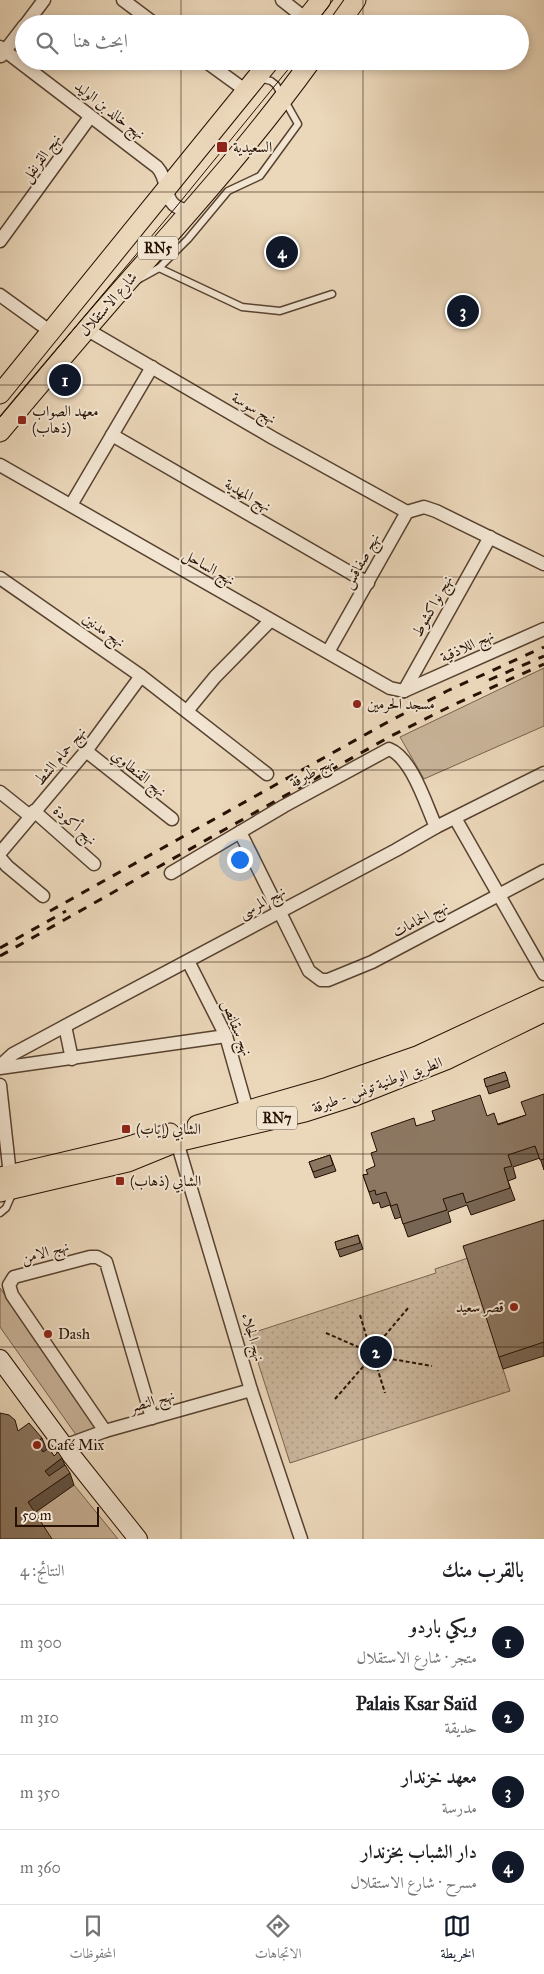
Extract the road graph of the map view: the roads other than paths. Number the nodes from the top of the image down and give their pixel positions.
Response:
1 (44, 0) edge
2 (124, 0) edge
3 (282, 0) edge
4 (321, 0) edge
5 (356, 0) edge
6 (33, 15) edge
7 (143, 15) edge
8 (298, 15) edge
9 (309, 15) edge
10 (345, 15) edge
11 (15, 37) edge
12 (2, 52) edge
13 (15, 61) edge
14 (29, 70) edge
15 (223, 70) edge
16 (262, 70) edge
17 (305, 70) edge
18 (250, 84) junction
19 (285, 98) junction
20 (90, 117) junction
21 (222, 186) junction
22 (167, 187) junction
23 (195, 207) junction
24 (0, 242) edge
25 (159, 268) junction
26 (121, 289) junction
27 (332, 294) dead end
28 (0, 295) edge
29 (86, 329) junction
30 (51, 332) junction
31 (152, 367) junction
32 (0, 394) edge
33 (0, 432) edge
34 (112, 435) junction
35 (0, 465) edge
36 (71, 505) junction
37 (407, 512) junction
38 (490, 537) junction
39 (544, 564) edge
40 (0, 578) edge
41 (368, 583) junction
42 (270, 621) junction
43 (544, 630) edge
44 (328, 652) junction
45 (141, 676) junction
46 (404, 691) junction
47 (187, 711) junction
48 (86, 751) junction
49 (544, 772) edge
50 (267, 774) dead end
51 (0, 792) edge
52 (32, 814) junction
53 (455, 818) junction
54 (172, 820) dead end
55 (436, 826) junction
56 (240, 832) junction
57 (0, 853) edge
58 (0, 858) edge
59 (94, 864) dead end
60 (544, 871) edge
61 (171, 873) dead end
62 (499, 895) junction
63 (43, 896) dead end
64 (278, 912) junction
65 (188, 961) junction
66 (544, 974) edge
67 (544, 997) edge
68 (544, 1012) edge
69 (65, 1026) junction
70 (226, 1036) junction
71 (72, 1059) junction
72 (0, 1067) edge
73 (0, 1085) edge
74 (247, 1110) junction
75 (177, 1142) junction
76 (6, 1183) edge
77 (0, 1213) edge
78 (0, 1359) edge
79 (251, 1390) junction
80 (152, 1418) junction
81 (105, 1431) junction
82 (64, 1446) junction
83 (138, 1539) edge
84 (301, 1539) edge

1 - 6 street
2 - 7 street
3 - 8 street
4 - 9 main road
5 - 10 main road
11 - 12 street
12 - 13 street, نهج خالد بن الوليد
14 - 20 street, نهج خالد بن الوليد
15 - 18 street
16 - 18 main road, شارع الاستقلال / RN5
17 - 19 main road, شارع الاستقلال / RN5
18 - 19 lane
18 - 22 main road, شارع الاستقلال / RN5
19 - 21 main road, شارع الاستقلال / RN5
19 - 21 lane
20 - 22 street, نهج خالد بن الوليد
20 - 24 street, نهج القرنفل
21 - 23 main road, شارع الاستقلال / RN5
21 - 25 lane
22 - 23 street, نهج خالد بن الوليد
22 - 30 main road, شارع الاستقلال / RN5
23 - 26 main road, شارع الاستقلال / RN5
25 - 26 lane
25 - 27 lane
26 - 29 main road, شارع الاستقلال / RN5
28 - 30 street
29 - 31 street, نهج سوسة
29 - 33 main road, شارع الاستقلال / RN5
30 - 32 main road, شارع الاستقلال / RN5
31 - 34 street
31 - 37 street, نهج سوسة
34 - 36 street
34 - 41 street, نهج المهدية
35 - 36 street, نهج الساحل
36 - 42 street, نهج الساحل
37 - 38 street
37 - 41 street, نهج صفاقس
38 - 39 street
38 - 46 street, نهج نواكشوط
40 - 45 street, نهج مدنين
41 - 44 street, نهج صفاقس
42 - 44 street, نهج الساحل
42 - 47 street
43 - 46 street, نهج اللاذقية
44 - 46 street, نهج الساحل
45 - 47 street, نهج مدنين
45 - 48 street, نهج حمام الشط
47 - 50 street, نهج مدنين
48 - 52 street, نهج حمام الشط
48 - 54 street, نهج القنطاوي
49 - 53 street, نهج المرسى
51 - 52 street, نهج أكودة
52 - 57 street, نهج حمام الشط
52 - 59 street, نهج أكودة
53 - 55 street, نهج المرسى
53 - 62 street
55 - 56 street, نهج طبرقة
55 - 64 street, نهج المرسى
56 - 61 street, نهج طبرقة
56 - 64 street
58 - 63 street
60 - 62 street, نهج الحمامات
62 - 64 street, نهج الحمامات
62 - 66 street
64 - 65 street, نهج المرسى
65 - 69 street, نهج المرسى
65 - 70 street, نهج سقانص
67 - 74 main road, الطريق الوطنية تونس - طبرقة / RN7
68 - 75 main road, الطريق الوطنية تونس - طبرقة / RN7
69 - 71 street
69 - 72 street, نهج المرسى
70 - 71 street
70 - 74 street, نهج سقانص
71 - 72 street
73 - 76 street
74 - 76 main road, الطريق الوطنية تونس - طبرقة / RN7
75 - 76 main road, الطريق الوطنية تونس - طبرقة / RN7
75 - 79 street, نهج الجلاء
76 - 77 lane
78 - 82 main road
79 - 80 street, نهج النصر
79 - 84 street, نهج الجلاء
80 - 81 street, نهج النصر
80 - 81 street, نهج الامن
81 - 82 street, نهج النصر
82 - 83 main road

